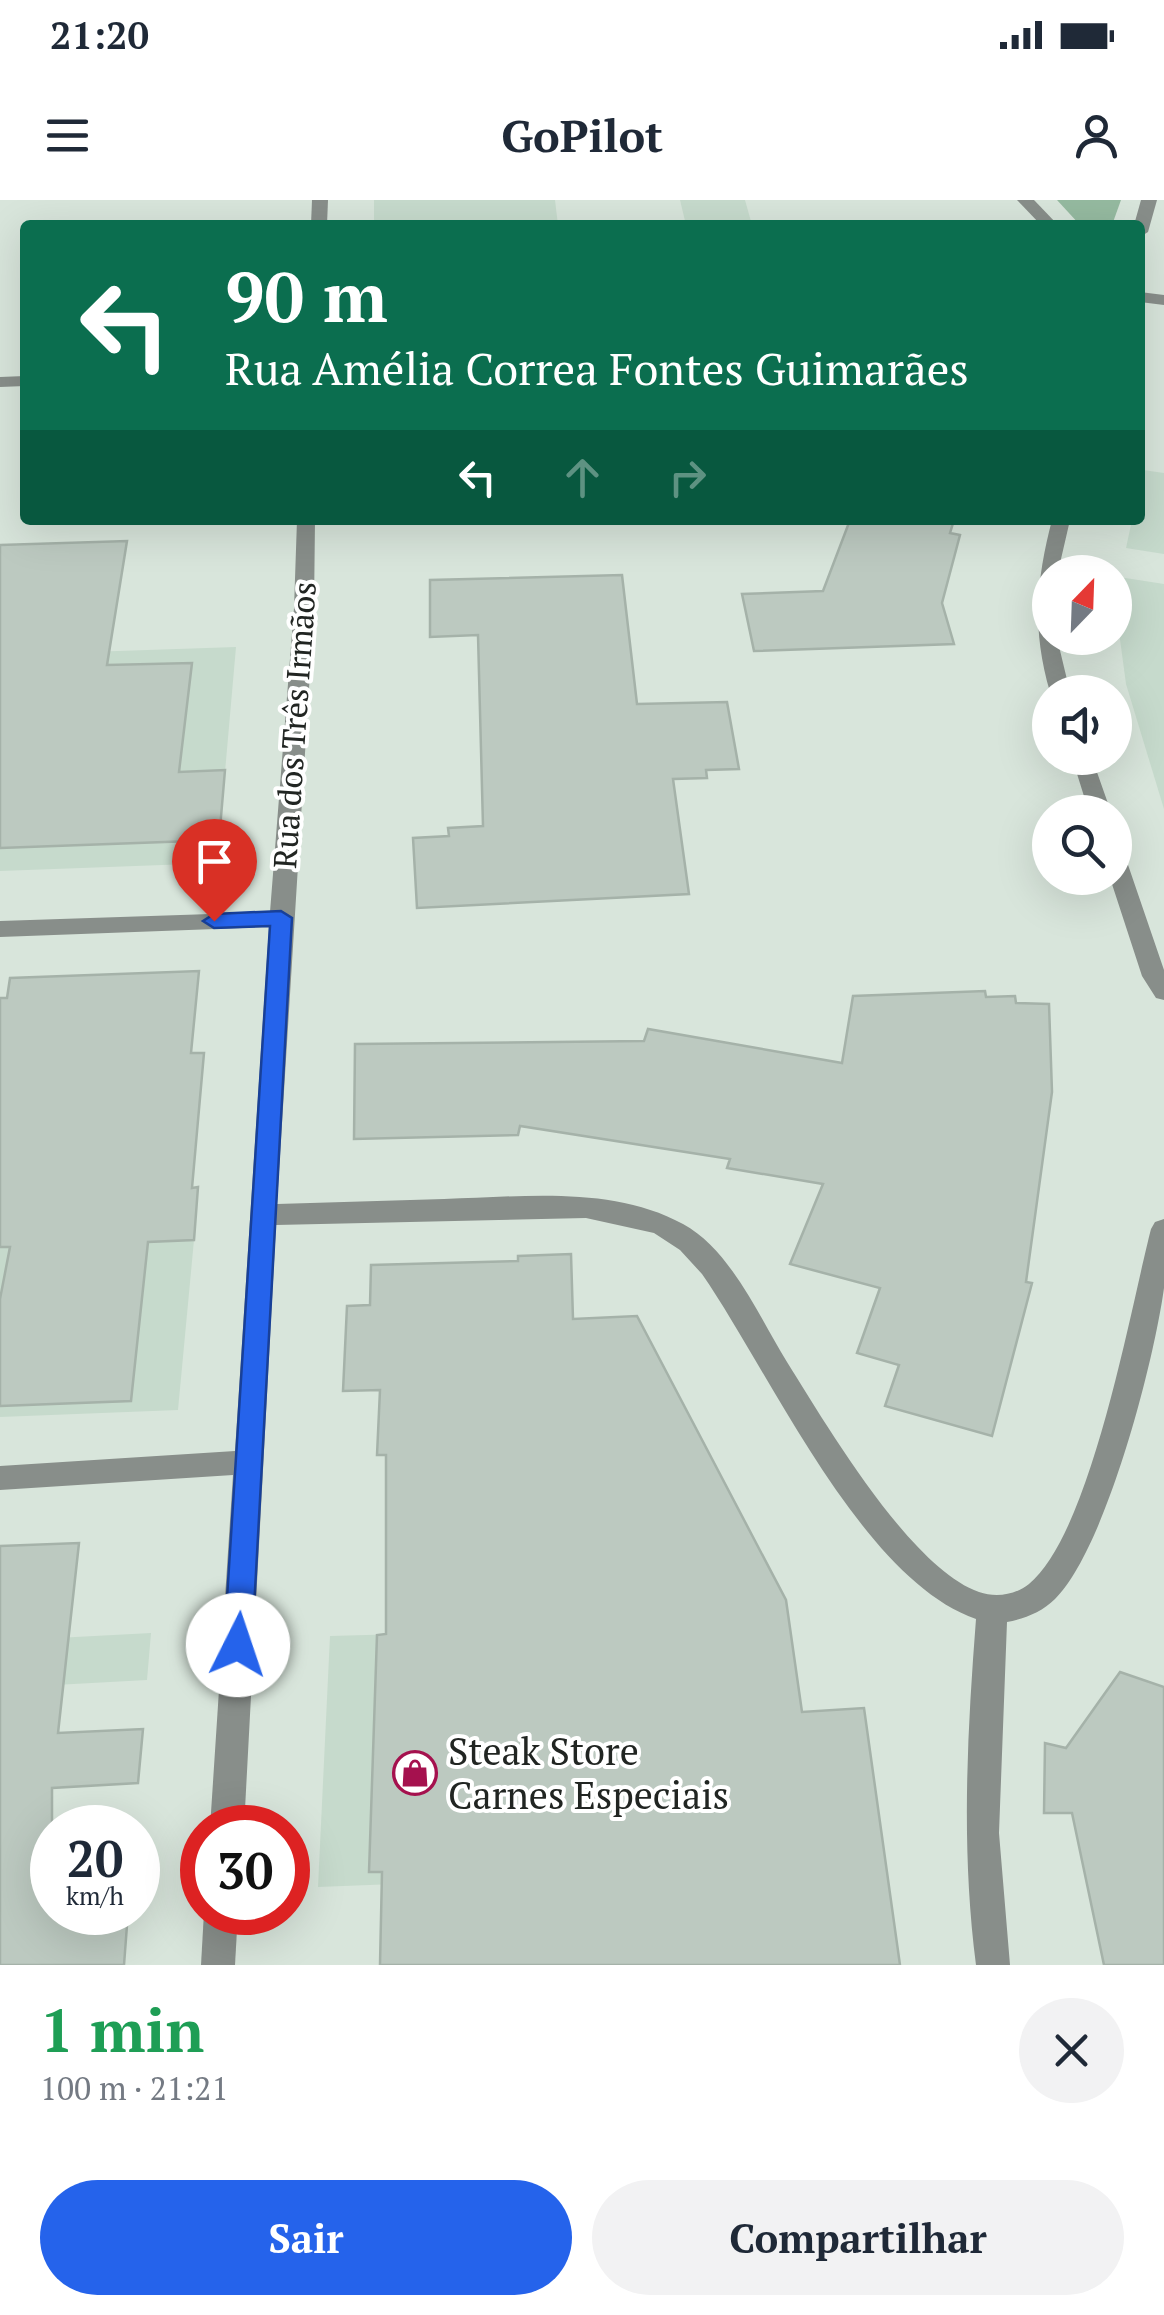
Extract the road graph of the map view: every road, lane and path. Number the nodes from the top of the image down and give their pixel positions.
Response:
1 (1026, 200) edge
2 (1045, 220) edge
3 (306, 525) edge
4 (1060, 525) edge
5 (1055, 675) edge
6 (1127, 895) edge
7 (281, 918) junction
8 (0, 929) edge
9 (1164, 992) edge
10 (264, 1215) junction
11 (1164, 1228) edge
12 (249, 1462) junction
13 (0, 1478) edge
14 (992, 1612) junction
15 (228, 1805) edge
16 (220, 1935) edge
17 (218, 1965) edge
18 (993, 1965) edge

1 - 2 street
3 - 7 street, Rua dos Três Irmãos
4 - 5 street
6 - 9 street
7 - 8 street
7 - 10 street, Rua dos Três Irmãos
10 - 12 street, Rua dos Três Irmãos
10 - 14 street
11 - 14 street
12 - 13 street
12 - 15 street, Rua dos Três Irmãos
14 - 18 street
16 - 17 street

